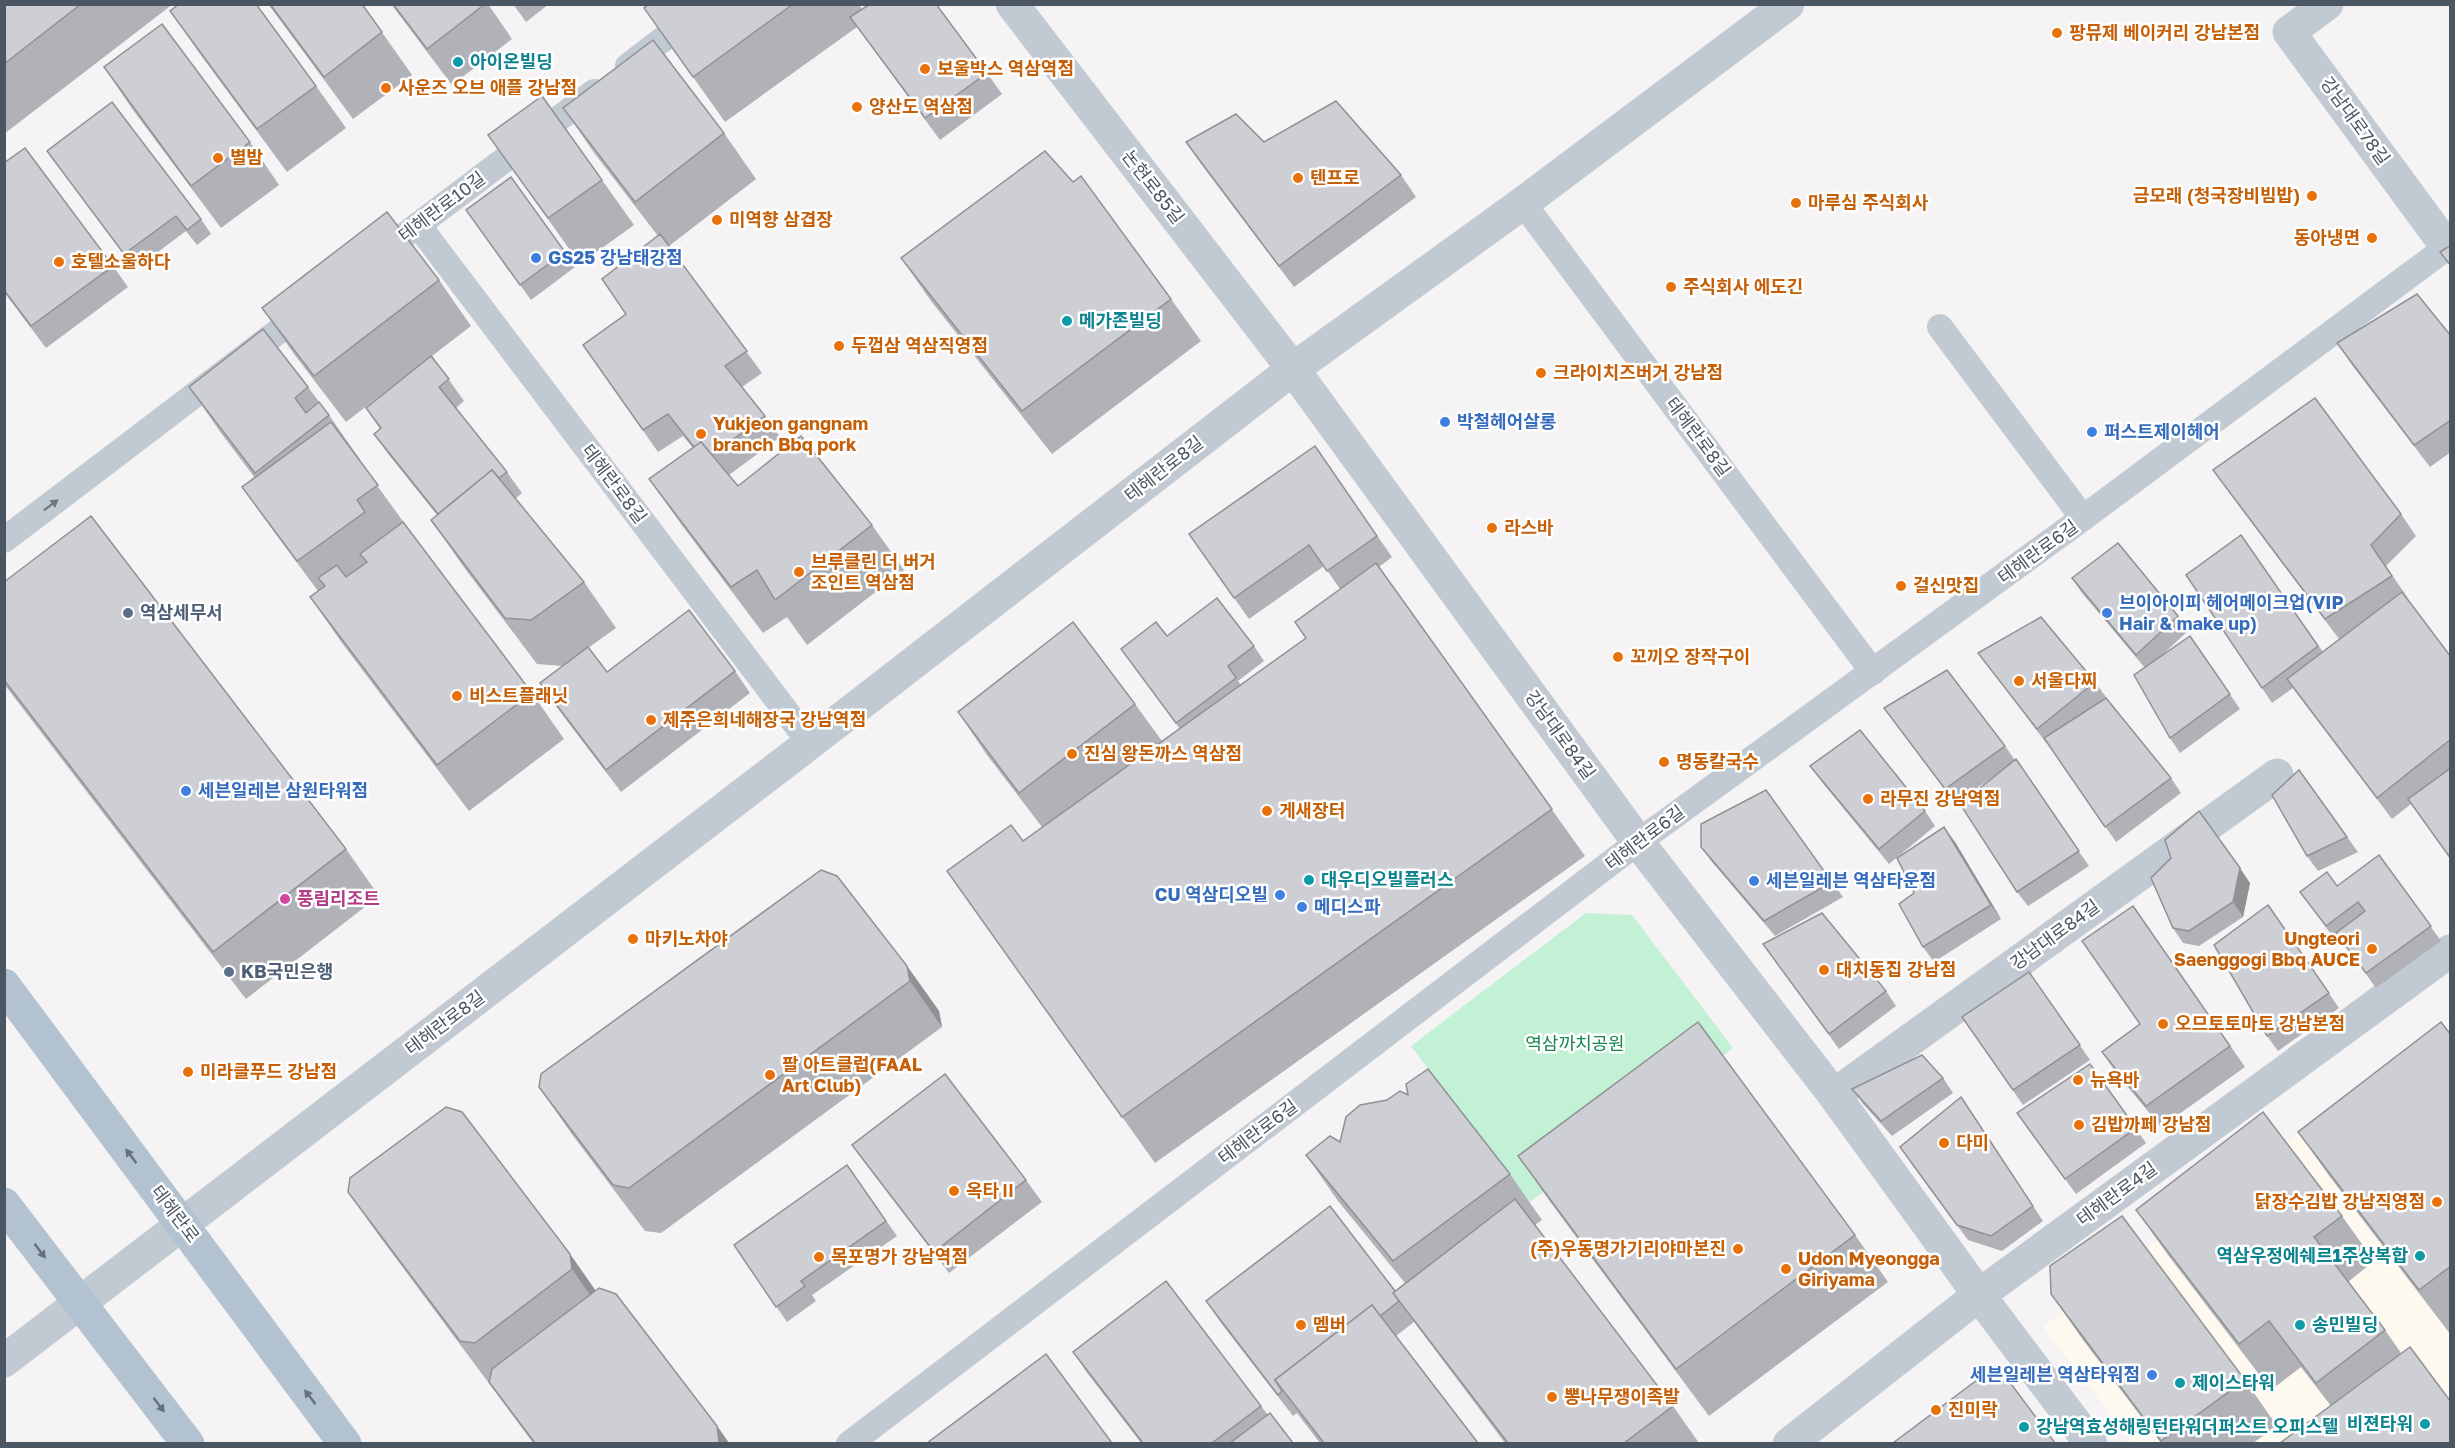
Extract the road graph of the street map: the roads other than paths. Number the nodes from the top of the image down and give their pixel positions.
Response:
1 (709, 4) edge
2 (1012, 4) edge
3 (1788, 4) edge
4 (2327, 4) edge
5 (1523, 203) junction
6 (418, 225) junction
7 (2449, 246) edge
8 (362, 268) edge
9 (324, 297) edge
10 (1940, 327) dead end
11 (1293, 369) junction
12 (2083, 519) junction
13 (4, 540) edge
14 (1874, 672) junction
15 (810, 743) junction
16 (2277, 775) dead end
17 (1638, 842) junction
18 (2451, 951) edge
19 (4, 985) edge
20 (1834, 1095) junction
21 (4, 1204) edge
22 (182, 1224) junction
23 (1979, 1294) junction
24 (79, 1303) junction
25 (4, 1361) edge
26 (188, 1443) edge
27 (345, 1443) edge
28 (849, 1443) edge
29 (1789, 1443) edge
30 (2091, 1443) edge

1 - 6 lane, 테헤란로10길
2 - 11 street, 논현로85길
3 - 5 street, 테헤란로8길
4 - 7 street, 강남대로78길
5 - 11 street, 테헤란로8길
5 - 14 lane, 테헤란로8길
6 - 8 lane, 테헤란로10길
6 - 15 lane, 테헤란로8길
7 - 12 lane, 테헤란로6길
13 -> 9 lane
10 - 12 lane
11 - 15 street, 테헤란로8길
11 - 17 street, 강남대로84길
12 - 14 lane, 테헤란로6길
14 - 17 lane, 테헤란로6길
15 - 22 street, 테헤란로8길
16 - 20 street, 강남대로84길
17 - 20 street, 강남대로84길
17 - 28 lane, 테헤란로6길
18 - 23 street, 테헤란로4길
22 -> 19 main road, 테헤란로
20 - 23 street, 강남대로84길
21 -> 24 main road
22 - 24 street, 테헤란로8길
27 -> 22 main road, 테헤란로
23 - 29 street, 테헤란로4길
23 - 30 street, 강남대로84길
24 - 25 street, 테헤란로8길
24 -> 26 main road

